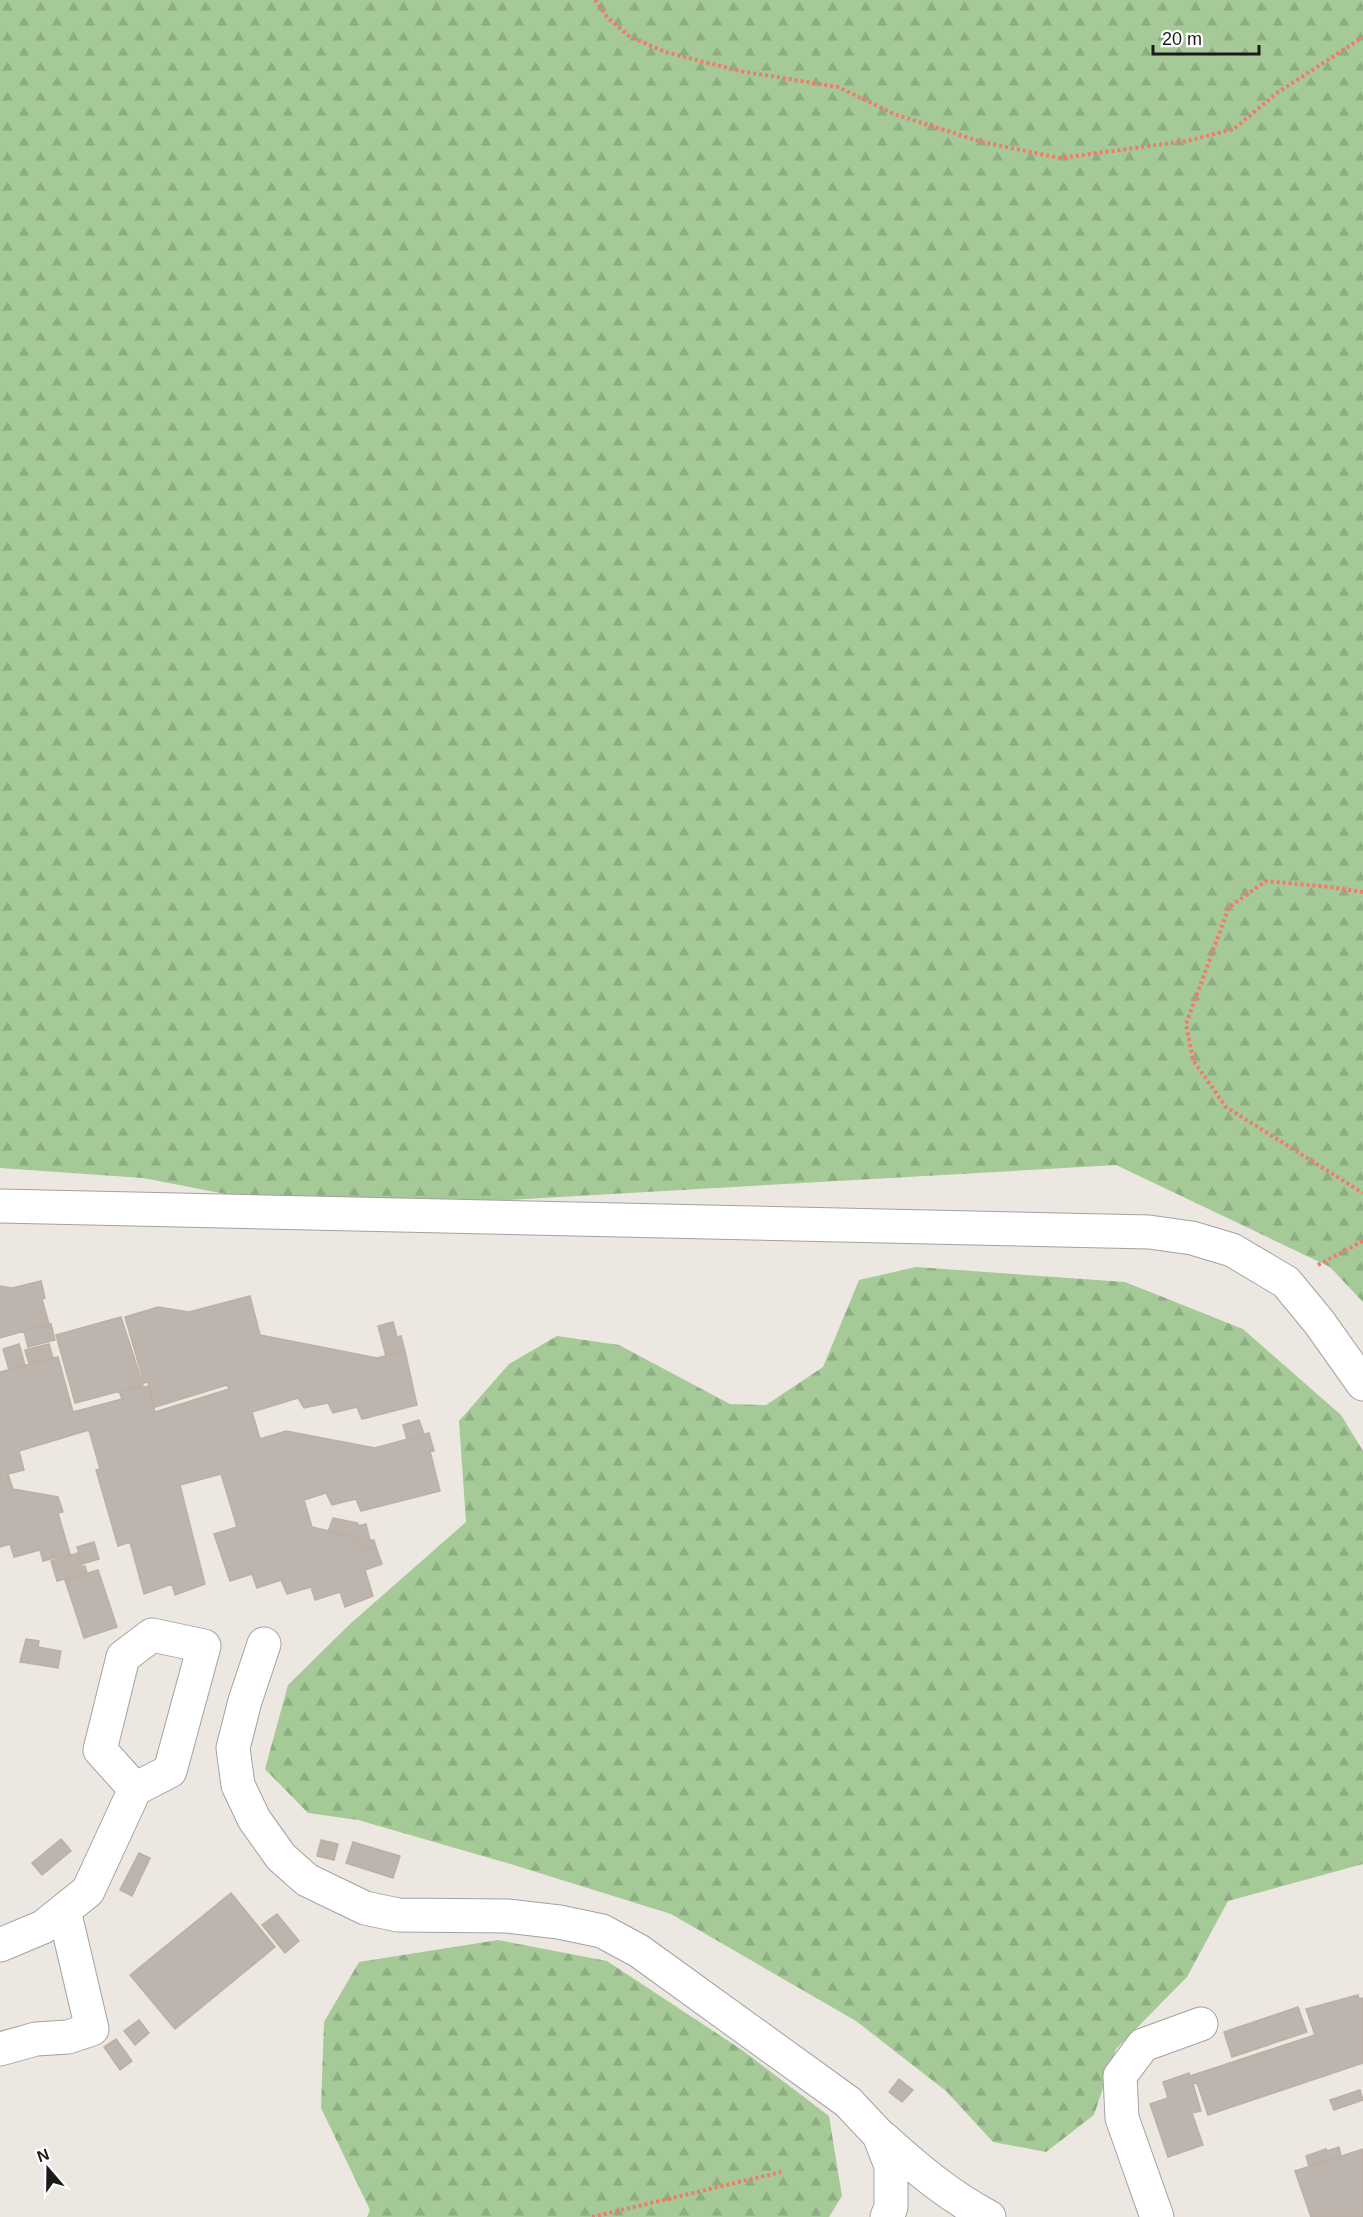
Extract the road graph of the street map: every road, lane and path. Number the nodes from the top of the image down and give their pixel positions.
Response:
1 (595, 0) edge
2 (1363, 38) edge
3 (1363, 892) edge
4 (1363, 1193) edge
5 (0, 1206) edge
6 (1363, 1241) edge
7 (1286, 1282) junction
8 (1363, 1384) edge
9 (264, 1644) dead end
10 (135, 1789) dead end
11 (64, 1910) junction
12 (0, 1945) edge
13 (1201, 2024) dead end
14 (0, 2049) edge
15 (879, 2134) junction
16 (781, 2172) dead end
17 (592, 2217) edge
18 (887, 2217) edge
19 (989, 2217) edge
20 (1157, 2217) edge

1 - 2 path
3 - 4 path
5 - 7 street
6 - 7 path
7 - 8 street
9 - 15 street
10 - 11 street
11 - 12 street
11 - 14 street
13 - 20 street
15 - 18 street
15 - 19 street
16 - 17 path

